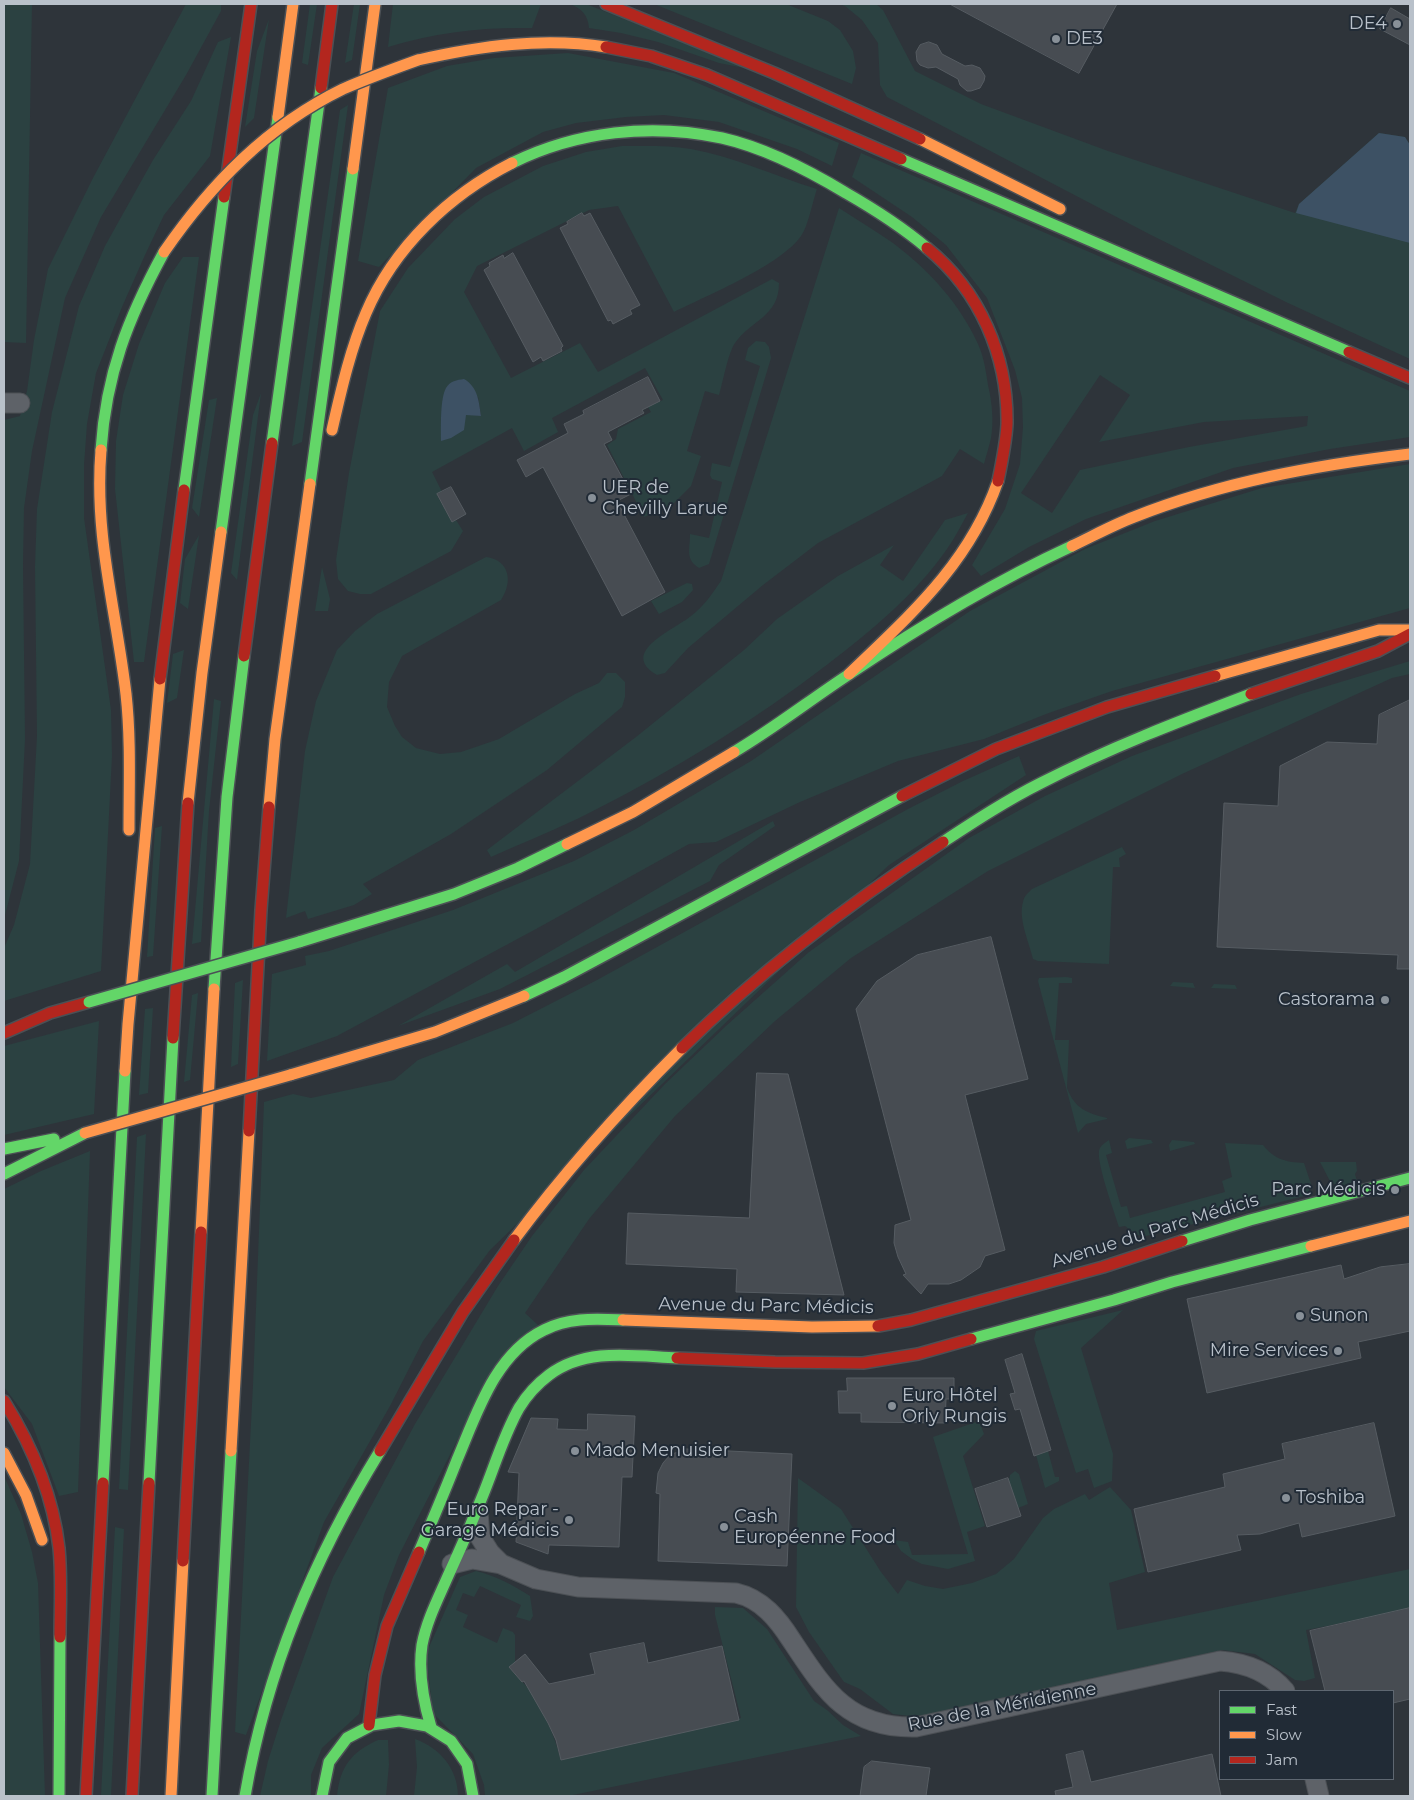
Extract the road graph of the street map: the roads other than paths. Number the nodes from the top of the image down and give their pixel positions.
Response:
1 (251, 4) edge
2 (293, 4) edge
3 (332, 4) edge
4 (375, 4) edge
5 (606, 4) edge
6 (1068, 213) dead end
7 (1143, 249) dead end
8 (1174, 278) junction
9 (1410, 378) edge
10 (328, 446) dead end
11 (1410, 454) edge
12 (324, 464) dead end
13 (296, 584) junction
14 (1409, 632) edge
15 (849, 674) junction
16 (129, 840) dead end
17 (129, 888) dead end
18 (50, 1013) junction
19 (7, 1018) dead end
20 (128, 1024) junction
21 (4, 1033) edge
22 (85, 1133) junction
23 (4, 1149) edge
24 (4, 1174) edge
25 (1410, 1178) edge
26 (1410, 1221) edge
27 (4, 1401) edge
28 (4, 1453) edge
29 (478, 1508) junction
30 (45, 1555) dead end
31 (452, 1564) junction
32 (502, 1564) junction
33 (49, 1584) dead end
34 (60, 1627) junction
35 (1284, 1690) edge
36 (369, 1725) junction
37 (431, 1727) junction
38 (1315, 1780) edge
39 (59, 1796) edge
40 (86, 1796) edge
41 (132, 1796) edge
42 (171, 1796) edge
43 (212, 1796) edge
44 (245, 1796) edge
45 (322, 1796) edge
46 (472, 1796) edge
47 (1319, 1796) edge

1 - 20 main road
2 - 41 main road
3 - 42 main road
4 - 13 main road
5 - 6 main road
7 - 8 main road
8 - 9 main road
8 - 16 main road, bridge
10 - 15 main road
11 - 15 main road
12 - 13 main road
13 - 43 main road
14 - 22 main road, bridge
14 - 44 main road
15 - 18 main road, bridge
17 - 20 main road
18 - 19 main road
18 - 21 main road
20 - 40 main road
22 - 23 main road
22 - 24 main road
25 - 36 main road, Avenue du Parc Médicis
26 - 29 main road
27 - 34 main road
28 - 30 main road
29 - 31 main road
29 - 32 street, Rue de la Méridienne
31 - 32 street
31 - 37 main road
32 - 35 street, Rue de la Méridienne
33 - 34 main road
34 - 39 main road
36 - 37 main road
36 - 45 main road
37 - 46 main road
38 - 47 street

